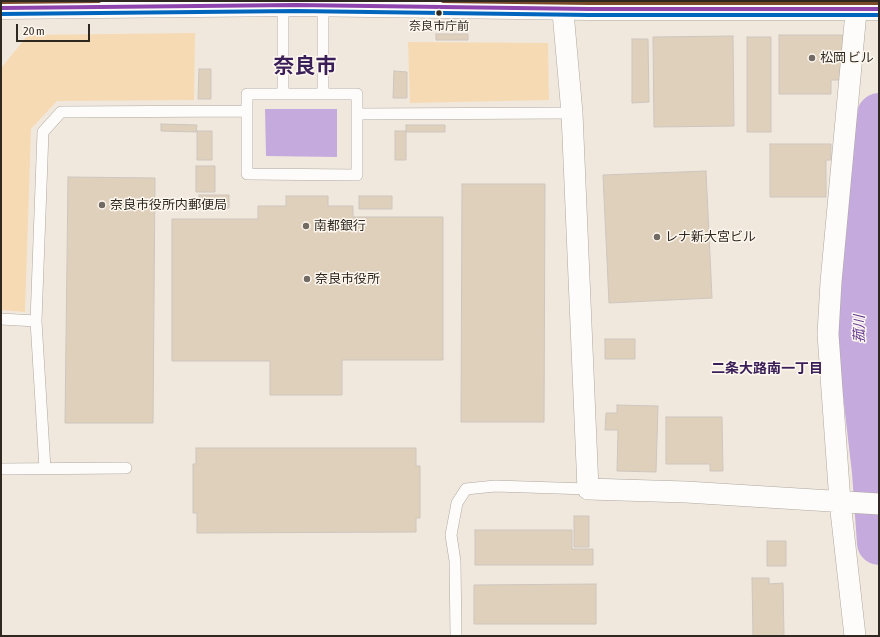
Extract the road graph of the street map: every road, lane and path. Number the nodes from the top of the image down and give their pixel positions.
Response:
1 (283, 5) junction
2 (563, 5) edge
3 (323, 6) junction
4 (865, 7) edge
5 (1, 8) edge
6 (283, 94) junction
7 (323, 94) junction
8 (247, 111) junction
9 (572, 113) junction
10 (357, 114) junction
11 (1, 319) edge
12 (36, 321) junction
13 (126, 468) dead end
14 (1, 469) edge
15 (45, 469) junction
16 (588, 489) junction
17 (840, 502) junction
18 (879, 504) edge
19 (456, 636) edge
20 (855, 636) edge

1 - 3 highway
1 - 5 highway
1 - 6 lane
2 - 3 highway
2 - 4 highway
2 - 9 street
3 - 7 lane
4 - 17 street
6 - 7 lane
6 - 8 lane
7 - 10 lane
8 - 10 lane
8 - 12 lane
9 - 10 lane
9 - 16 street
11 - 12 lane
12 - 15 lane
13 - 15 lane
14 - 15 lane
16 - 17 street
16 - 19 lane
17 - 18 street
17 - 20 street

